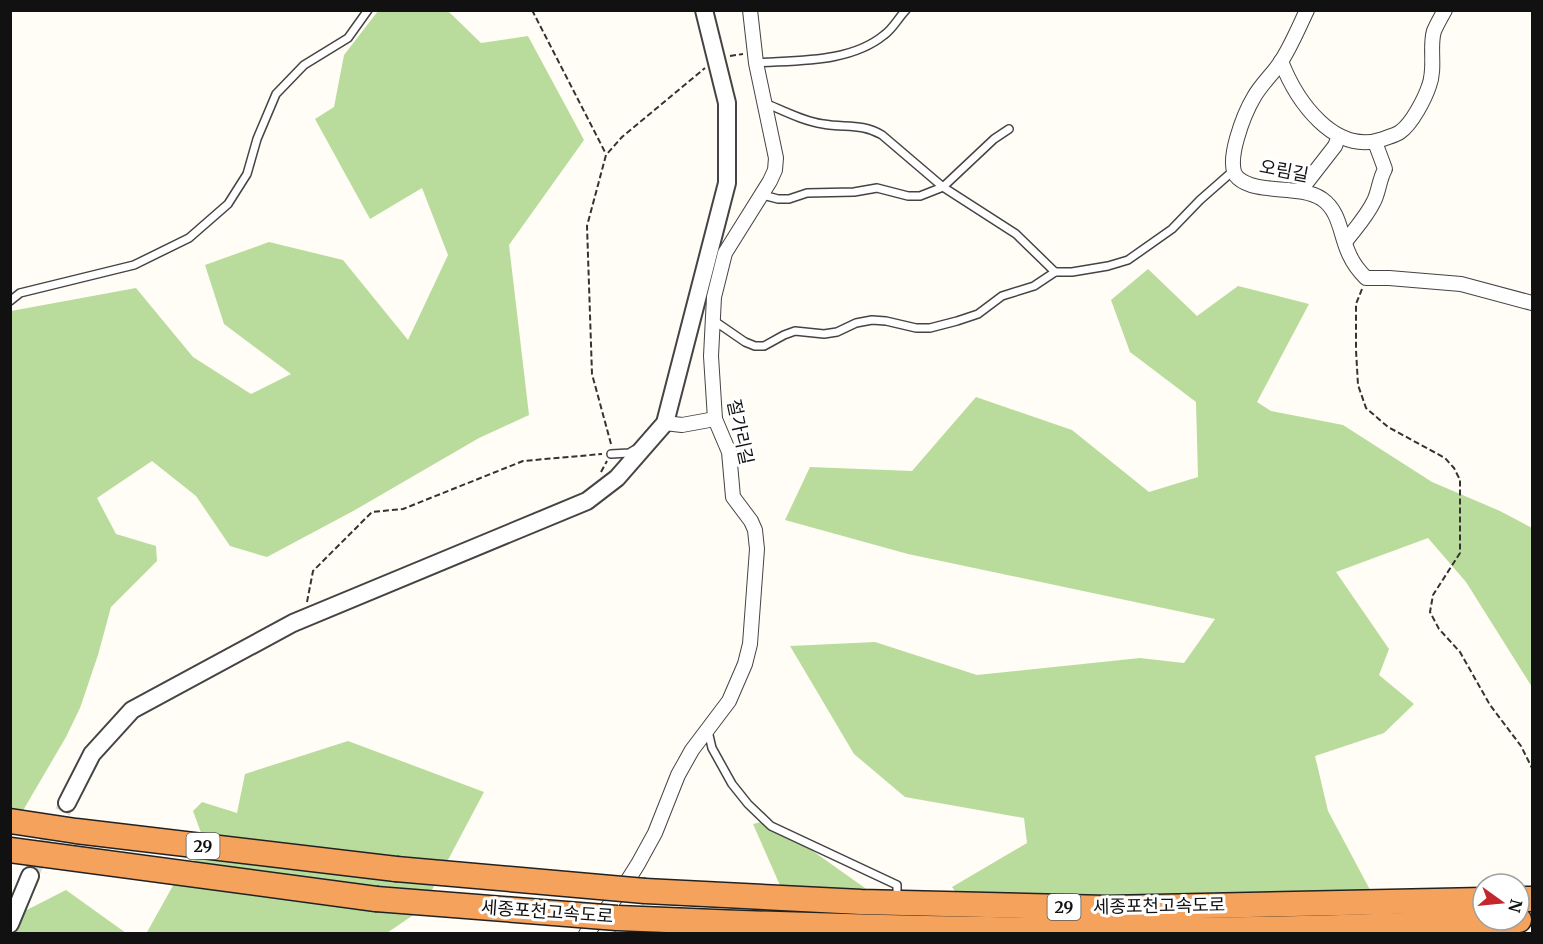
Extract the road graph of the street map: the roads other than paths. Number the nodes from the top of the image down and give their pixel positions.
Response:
1 (368, 10) edge
2 (704, 10) edge
3 (750, 10) edge
4 (906, 10) edge
5 (1307, 10) edge
6 (1444, 10) edge
7 (755, 58) junction
8 (1281, 61) junction
9 (763, 102) junction
10 (1009, 129) dead end
11 (1339, 136) junction
12 (1375, 142) junction
13 (1233, 171) junction
14 (943, 187) junction
15 (1300, 191) junction
16 (763, 195) junction
17 (1345, 242) junction
18 (1055, 272) junction
19 (10, 301) edge
20 (1533, 303) edge
21 (713, 320) junction
22 (715, 419) junction
23 (665, 423) junction
24 (647, 443) junction
25 (611, 454) road end
26 (707, 729) junction
27 (67, 803) tunnel mouth
28 (10, 821) edge
29 (10, 850) edge
30 (30, 876) tunnel mouth
31 (897, 890) dead end
32 (1471, 900) edge
33 (1471, 922) edge
34 (10, 924) edge
35 (586, 933) edge

1 - 19 lane
2 - 23 street
3 - 7 street, 절가리길
4 - 7 lane
5 - 8 street, 오림길
6 - 12 street
7 - 9 street, 절가리길
8 - 11 street
8 - 13 street, 오림길
9 - 14 lane
9 - 16 street, 절가리길
10 - 14 lane
11 - 12 street
11 - 15 street
12 - 17 street
13 - 15 street, 오림길
13 - 18 lane
14 - 16 lane
14 - 18 lane
15 - 17 street, 오림길
16 - 21 street, 절가리길
17 - 20 street, 오림길
18 - 21 lane
21 - 22 street, 절가리길
22 - 23 street
22 - 26 street, 절가리길
23 - 24 street
24 - 25 lane
24 - 27 street
26 - 31 lane
26 - 35 street, 절가리길
28 - 32 highway, 세종포천고속도로 / 29, bridge
29 - 33 highway, 세종포천고속도로 / 29, bridge
30 - 34 street

